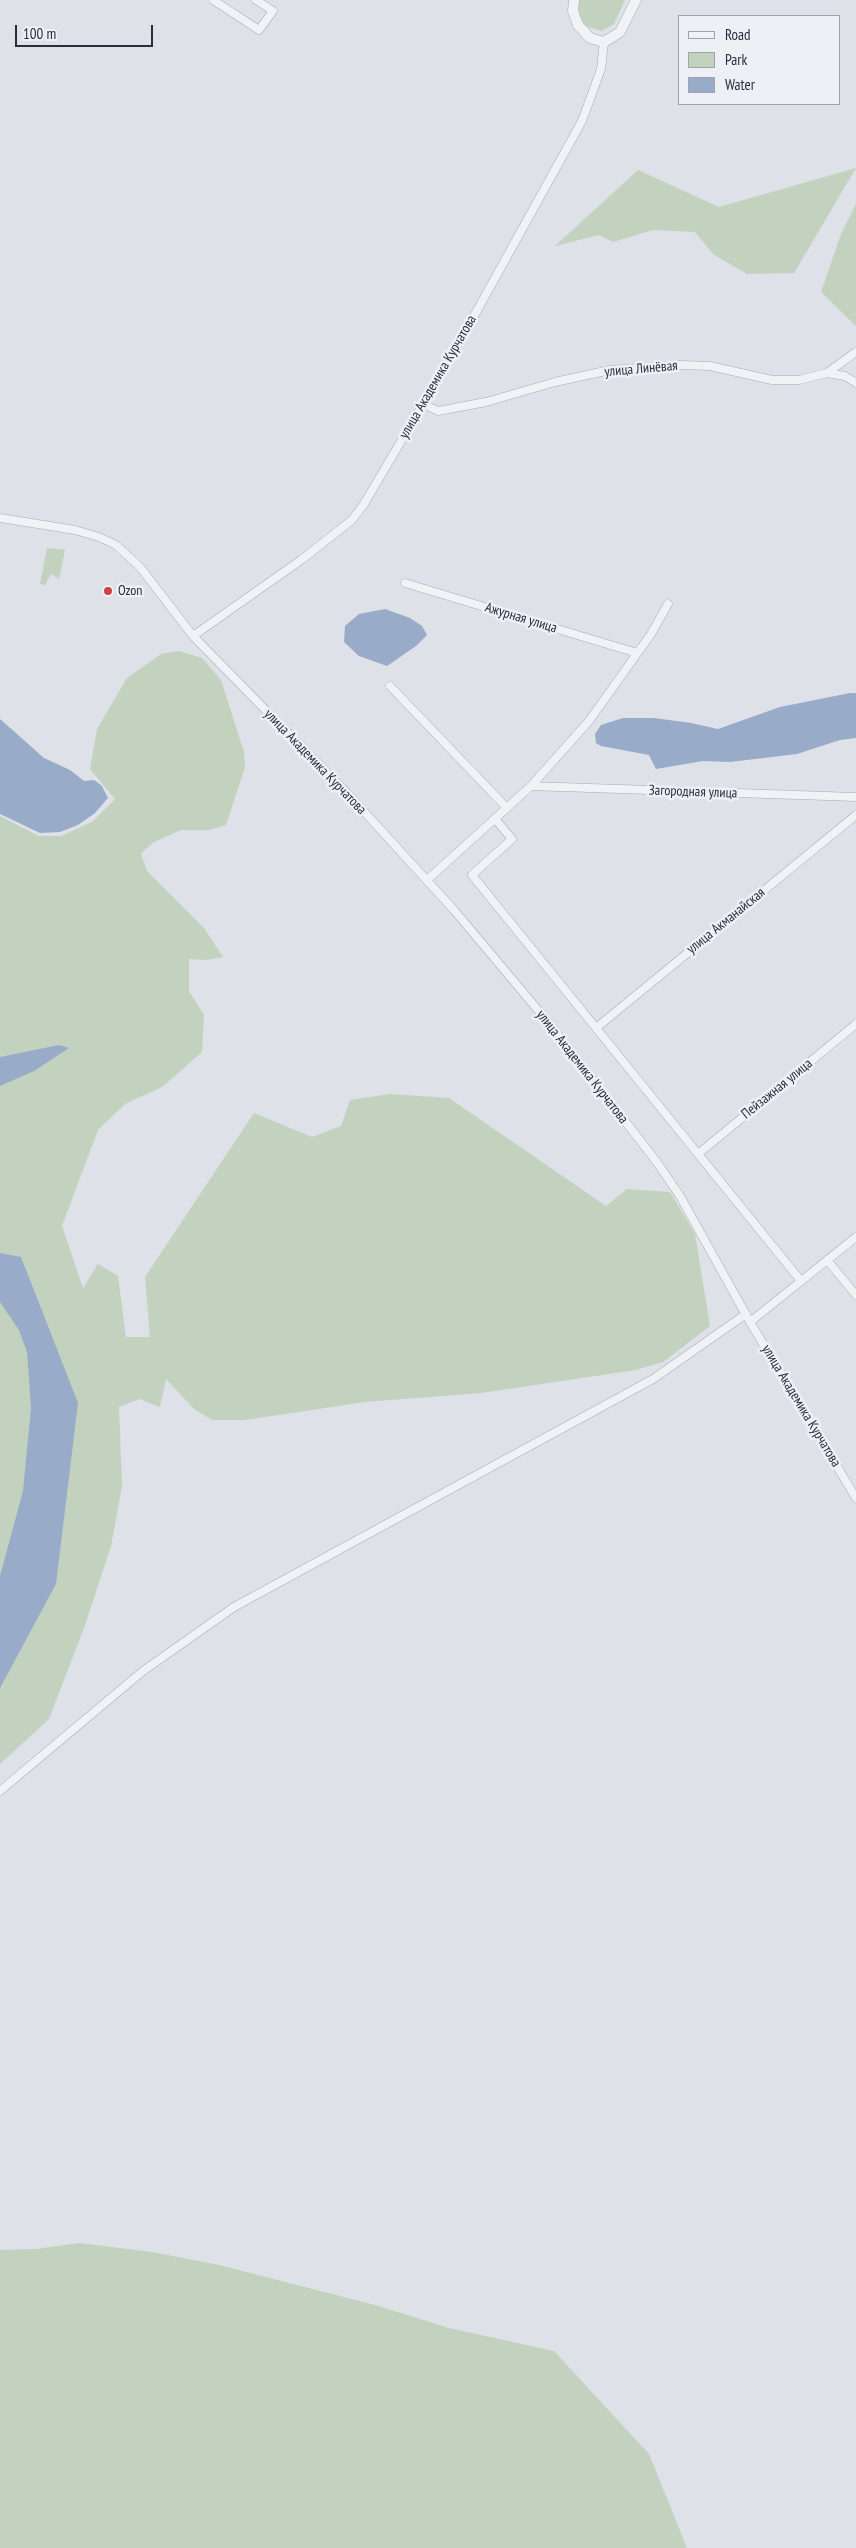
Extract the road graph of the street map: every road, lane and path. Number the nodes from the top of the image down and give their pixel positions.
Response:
1 (212, 0) edge
2 (256, 0) edge
3 (574, 0) edge
4 (636, 0) edge
5 (604, 42) junction
6 (856, 352) edge
7 (827, 373) junction
8 (856, 383) edge
9 (423, 404) junction
10 (0, 518) edge
11 (405, 583) dead end
12 (668, 604) dead end
13 (193, 636) junction
14 (637, 653) junction
15 (390, 686) dead end
16 (531, 786) junction
17 (856, 796) edge
18 (507, 808) junction
19 (856, 815) edge
20 (495, 819) junction
21 (427, 880) junction
22 (856, 1024) edge
23 (596, 1028) junction
24 (698, 1154) junction
25 (856, 1237) edge
26 (827, 1260) junction
27 (801, 1281) junction
28 (856, 1295) edge
29 (748, 1318) junction
30 (856, 1498) edge
31 (0, 1791) edge

1 - 2 street
3 - 5 street
4 - 5 street
5 - 9 street, улица Академика Курчатова
6 - 7 street, улица Линёвая
7 - 8 street
7 - 9 street, улица Линёвая
9 - 13 street, улица Академика Курчатова
10 - 13 street
11 - 14 street, Ажурная улица
12 - 14 street
13 - 21 street, улица Академика Курчатова
14 - 16 street
15 - 18 street
16 - 17 street, Загородная улица
16 - 18 street
18 - 20 street
19 - 23 street, улица Акманайская
20 - 21 street
20 - 23 street
21 - 29 street, улица Академика Курчатова
22 - 24 street, Пейзажная улица
23 - 24 street
24 - 27 street
25 - 26 street
26 - 27 street
26 - 28 street
27 - 29 street
29 - 30 street, улица Академика Курчатова
29 - 31 street

